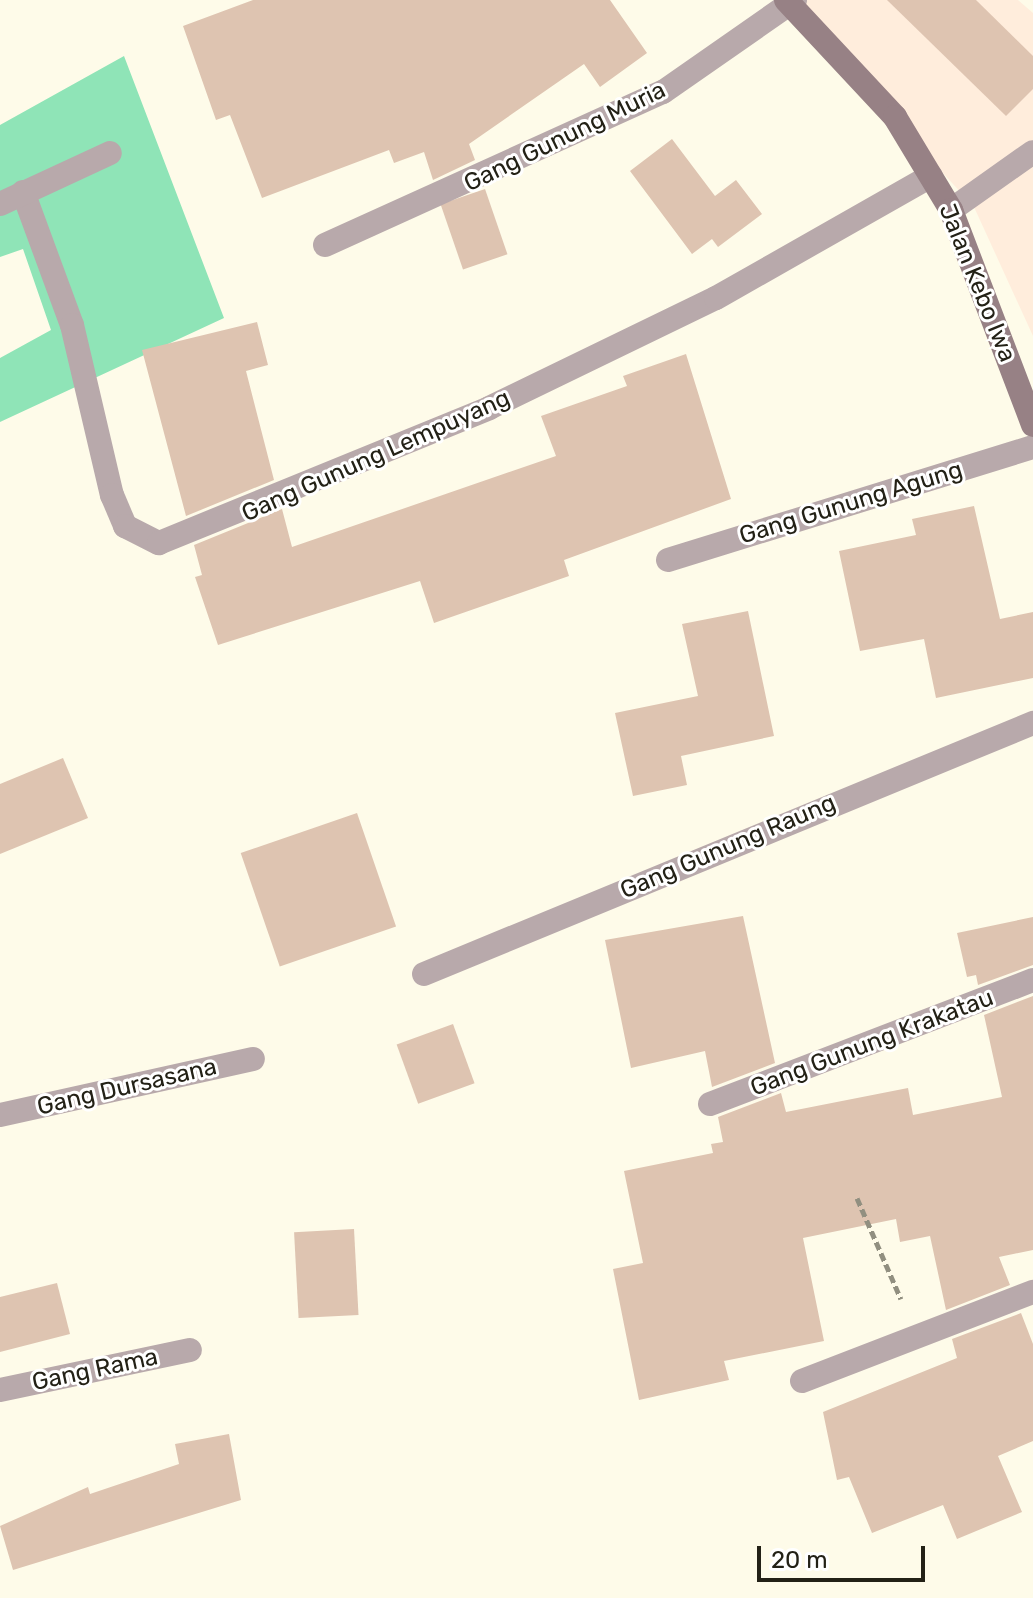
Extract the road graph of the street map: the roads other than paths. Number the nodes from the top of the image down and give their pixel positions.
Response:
1 (791, 1) edge
2 (1033, 152) edge
3 (110, 153) dead end
4 (931, 176) junction
5 (23, 192) junction
6 (0, 204) edge
7 (951, 210) junction
8 (325, 245) dead end
9 (1033, 425) edge
10 (1033, 447) edge
11 (668, 560) dead end
12 (1033, 723) edge
13 (424, 974) dead end
14 (1033, 980) edge
15 (253, 1059) dead end
16 (710, 1104) dead end
17 (0, 1115) edge
18 (1033, 1292) edge
19 (190, 1350) dead end
20 (802, 1381) dead end
21 (0, 1390) edge

1 - 4 street, Jalan Kebo Iwa
1 - 8 street, Gang Gunung Muria
2 - 7 street
3 - 5 street
4 - 5 street, Gang Gunung Lempuyang
4 - 7 street, Jalan Kebo Iwa
5 - 6 street
7 - 9 street, Jalan Kebo Iwa
10 - 11 street, Gang Gunung Agung
12 - 13 street, Gang Gunung Raung
14 - 16 street, Gang Gunung Krakatau
15 - 17 street, Gang Dursasana
18 - 20 street
19 - 21 street, Gang Rama

